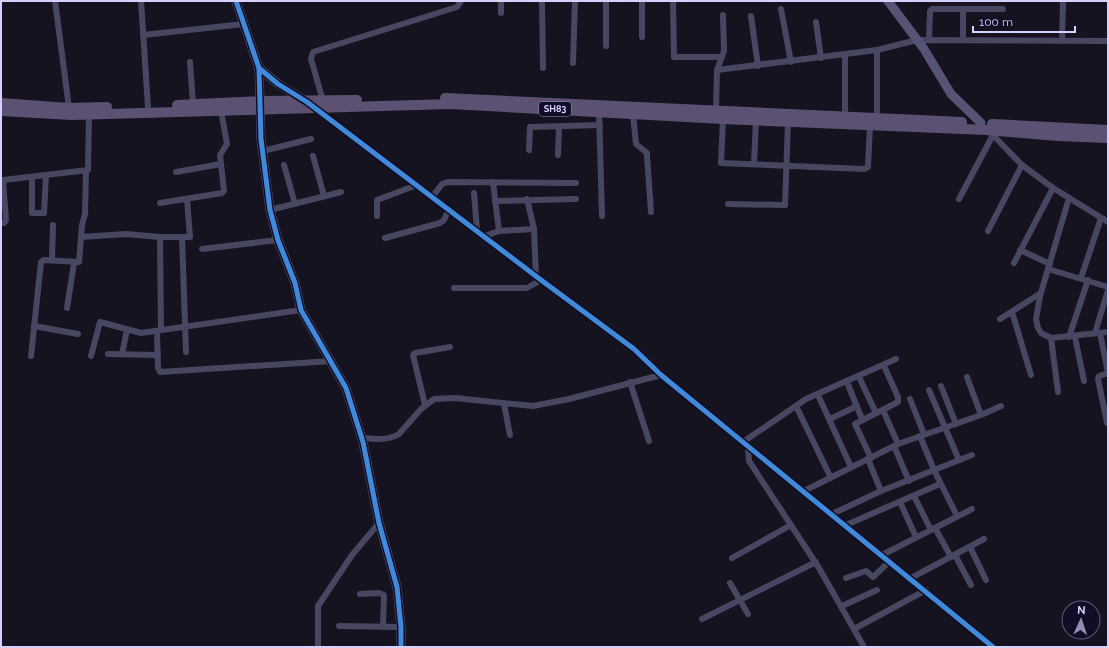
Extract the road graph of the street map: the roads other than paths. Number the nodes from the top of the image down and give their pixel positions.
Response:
1 (55, 1) edge
2 (141, 1) edge
3 (236, 1) edge
4 (461, 1) edge
5 (501, 1) edge
6 (542, 1) edge
7 (575, 1) edge
8 (606, 1) edge
9 (642, 1) edge
10 (673, 1) edge
11 (888, 1) edge
12 (1063, 1) edge
13 (782, 9) dead end
14 (963, 9) junction
15 (1003, 9) dead end
16 (501, 13) dead end
17 (723, 15) dead end
18 (751, 16) dead end
19 (816, 22) dead end
20 (244, 24) junction
21 (143, 35) junction
22 (963, 36) dead end
23 (642, 37) dead end
24 (918, 40) junction
25 (929, 40) junction
26 (1062, 41) junction
27 (1108, 41) edge
28 (606, 46) dead end
29 (877, 50) junction
30 (845, 54) junction
31 (722, 57) junction
32 (821, 58) junction
33 (190, 62) dead end
34 (791, 62) junction
35 (573, 63) dead end
36 (758, 66) junction
37 (259, 68) junction
38 (543, 68) dead end
39 (717, 70) junction
40 (307, 102) junction
41 (1, 103) edge
42 (193, 104) junction
43 (259, 105) junction
44 (320, 105) junction
45 (148, 107) junction
46 (69, 108) junction
47 (716, 110) junction
48 (1, 111) edge
49 (221, 111) junction
50 (599, 112) junction
51 (633, 114) junction
52 (89, 115) junction
53 (845, 117) junction
54 (723, 119) junction
55 (756, 120) junction
56 (788, 122) junction
57 (873, 122) junction
58 (600, 125) junction
59 (559, 126) junction
60 (987, 130) junction
61 (1108, 130) edge
62 (1108, 138) edge
63 (311, 139) dead end
64 (529, 150) dead end
65 (263, 151) junction
66 (558, 155) dead end
67 (313, 156) dead end
68 (221, 164) junction
69 (754, 164) junction
70 (284, 165) dead end
71 (787, 165) junction
72 (1022, 165) junction
73 (86, 171) junction
74 (176, 172) dead end
75 (46, 175) junction
76 (32, 177) junction
77 (494, 182) junction
78 (576, 183) dead end
79 (417, 185) junction
80 (1052, 188) junction
81 (341, 192) dead end
82 (474, 193) dead end
83 (324, 196) junction
84 (433, 196) junction
85 (1069, 198) junction
86 (187, 199) junction
87 (527, 199) junction
88 (576, 199) dead end
89 (959, 199) dead end
90 (495, 201) junction
91 (160, 203) dead end
92 (295, 204) junction
93 (728, 204) dead end
94 (449, 209) junction
95 (270, 210) junction
96 (651, 212) dead end
97 (377, 216) dead end
98 (602, 216) dead end
99 (1101, 218) junction
100 (1108, 222) edge
101 (1, 223) edge
102 (53, 225) dead end
103 (534, 229) junction
104 (477, 230) junction
105 (499, 231) junction
106 (988, 231) dead end
107 (485, 236) junction
108 (81, 237) junction
109 (160, 237) junction
110 (182, 237) junction
111 (385, 238) dead end
112 (278, 240) junction
113 (202, 249) dead end
114 (1020, 250) junction
115 (52, 260) junction
116 (74, 263) junction
117 (1014, 263) dead end
118 (1049, 266) junction
119 (538, 278) junction
120 (1081, 278) junction
121 (1088, 280) junction
122 (1107, 285) edge
123 (454, 288) dead end
124 (1041, 293) junction
125 (67, 308) dead end
126 (301, 310) junction
127 (1012, 312) junction
128 (1000, 319) dead end
129 (34, 326) junction
130 (184, 326) junction
131 (127, 330) junction
132 (159, 330) junction
133 (1108, 332) edge
134 (1097, 333) junction
135 (78, 334) dead end
136 (1072, 337) junction
137 (1051, 338) junction
138 (450, 347) dead end
139 (186, 352) dead end
140 (108, 354) dead end
141 (122, 354) junction
142 (158, 355) junction
143 (31, 356) dead end
144 (91, 356) dead end
145 (896, 359) dead end
146 (332, 362) junction
147 (884, 366) junction
148 (1108, 373) edge
149 (661, 374) junction
150 (1032, 376) dead end
151 (859, 377) junction
152 (967, 377) dead end
153 (1084, 381) dead end
154 (630, 382) junction
155 (847, 382) junction
156 (941, 386) dead end
157 (929, 390) dead end
158 (1058, 392) dead end
159 (818, 395) junction
160 (910, 399) dead end
161 (504, 404) junction
162 (425, 405) junction
163 (796, 406) junction
164 (857, 406) junction
165 (1001, 406) dead end
166 (883, 410) junction
167 (876, 413) junction
168 (981, 415) junction
169 (862, 419) junction
170 (830, 420) junction
171 (1107, 423) dead end
172 (956, 424) junction
173 (944, 428) junction
174 (922, 435) junction
175 (510, 436) dead end
176 (362, 438) junction
177 (649, 441) dead end
178 (745, 444) junction
179 (896, 445) junction
180 (972, 455) dead end
181 (870, 458) junction
182 (959, 460) junction
183 (851, 467) junction
184 (934, 470) junction
185 (831, 478) junction
186 (909, 481) junction
187 (940, 484) junction
188 (804, 491) junction
189 (881, 491) junction
190 (914, 496) junction
191 (900, 502) junction
192 (972, 509) dead end
193 (832, 514) junction
194 (957, 516) junction
195 (379, 523) junction
196 (791, 525) junction
197 (846, 525) junction
198 (933, 529) junction
199 (916, 537) junction
200 (984, 539) dead end
201 (970, 547) junction
202 (882, 555) junction
203 (953, 556) junction
204 (732, 558) dead end
205 (890, 561) junction
206 (816, 562) junction
207 (846, 578) dead end
208 (911, 578) junction
209 (986, 580) dead end
210 (730, 583) dead end
211 (971, 585) dead end
212 (876, 590) dead end
213 (926, 590) junction
214 (360, 594) dead end
215 (740, 600) junction
216 (842, 606) junction
217 (748, 614) dead end
218 (702, 619) dead end
219 (339, 626) dead end
220 (383, 627) junction
221 (401, 627) junction
222 (854, 628) junction
223 (318, 647) edge
224 (400, 647) edge
225 (864, 647) edge
226 (994, 647) edge

1 - 46 street
2 - 21 street
3 - 20 street
4 - 44 street
5 - 16 street
6 - 38 street
7 - 35 street
8 - 28 street
9 - 23 street
10 - 31 street
11 - 24 street
12 - 26 street
13 - 34 street
14 - 15 street
14 - 22 street
14 - 25 street
17 - 31 street
18 - 36 street
19 - 32 street
20 - 21 street
20 - 37 street
21 - 45 street
24 - 25 street
24 - 29 street
24 - 60 street
25 - 26 street
26 - 27 street
29 - 30 street
29 - 57 street
30 - 32 street
30 - 53 street
31 - 39 street
32 - 34 street
33 - 42 street
34 - 36 street
36 - 39 street
37 - 40 street
37 - 43 street
39 - 47 street
40 - 43 main road, SH83
40 - 44 main road, SH83
41 - 46 main road, SH83
42 - 43 main road, SH83
42 - 45 main road, SH83
43 - 44 main road, SH83
43 - 49 main road, SH83
43 - 65 street
44 - 47 main road, SH83
44 - 50 main road, SH83
44 - 79 street
45 - 46 main road, SH83
47 - 53 main road, SH83
48 - 52 main road, SH83
49 - 52 main road, SH83
49 - 68 street
50 - 51 main road, SH83
50 - 58 street
51 - 54 main road, SH83
51 - 96 street
52 - 73 street
53 - 57 main road, SH83
54 - 55 main road, SH83
54 - 69 street
55 - 56 main road, SH83
55 - 69 street
56 - 57 main road, SH83
56 - 71 street
57 - 60 main road, SH83
57 - 71 street
58 - 59 street
58 - 98 street
59 - 64 street
59 - 66 street
60 - 61 main road, SH83
60 - 62 main road, SH83
60 - 72 street
60 - 89 street
63 - 65 street
65 - 95 street
67 - 83 street
68 - 74 street
68 - 86 street
69 - 71 street
70 - 92 street
71 - 93 street
72 - 80 street
72 - 106 street
73 - 75 street
73 - 108 street
75 - 76 street
75 - 76 street
76 - 101 street
77 - 78 street
77 - 84 street
77 - 90 street
79 - 84 street
79 - 97 street
80 - 85 street
80 - 114 street
81 - 83 street
82 - 104 street
83 - 92 street
84 - 94 street
85 - 99 street
85 - 118 street
86 - 91 street
86 - 110 street
87 - 88 street
87 - 90 street
87 - 103 street
90 - 105 street
92 - 95 street
94 - 104 street
94 - 111 street
95 - 112 street
99 - 100 street
99 - 120 street
102 - 115 street
103 - 105 street
103 - 119 street
104 - 107 street
105 - 107 street
107 - 119 street
108 - 109 street
108 - 116 street
109 - 110 street
109 - 132 street
110 - 130 street
112 - 113 street
112 - 126 street
114 - 117 street
114 - 118 street
115 - 116 street
115 - 129 street
116 - 125 street
118 - 120 street
118 - 124 street
119 - 123 street
119 - 149 street
120 - 121 street
121 - 122 street
121 - 136 street
122 - 134 street
124 - 127 street
124 - 137 street
126 - 130 street
126 - 146 street
127 - 128 street
127 - 150 street
129 - 135 street
129 - 143 street
130 - 132 street
130 - 139 street
131 - 132 street
131 - 141 street
131 - 144 street
132 - 142 street
133 - 134 street
134 - 136 street
134 - 148 street
136 - 137 street
136 - 153 street
137 - 158 street
138 - 162 street
140 - 141 street
141 - 142 street
142 - 146 street
145 - 147 street
146 - 176 street
147 - 151 street
147 - 166 street
148 - 171 street
149 - 154 street
149 - 178 street
151 - 155 street
151 - 167 street
152 - 168 street
154 - 161 street
154 - 177 street
155 - 159 street
155 - 164 street
156 - 172 street
157 - 173 street
159 - 163 street
159 - 170 street
160 - 174 street
161 - 162 street
161 - 175 street
162 - 176 street
163 - 178 street
163 - 185 street
164 - 169 street
164 - 170 street
165 - 168 street
166 - 167 street
166 - 179 street
167 - 169 street
168 - 172 street
169 - 181 street
170 - 183 street
172 - 173 street
173 - 174 street
173 - 182 street
174 - 179 street
174 - 184 street
176 - 195 street
178 - 188 street
178 - 196 street
179 - 181 street
179 - 186 street
180 - 182 street
181 - 183 street
181 - 189 street
182 - 184 street
183 - 185 street
184 - 186 street
184 - 187 street
185 - 188 street
186 - 189 street
187 - 190 street
187 - 194 street
188 - 193 street
189 - 193 street
190 - 191 street
190 - 198 street
191 - 197 street
191 - 199 street
192 - 194 street
193 - 197 street
194 - 198 street
195 - 221 street
195 - 223 street
196 - 204 street
196 - 206 street
197 - 202 street
198 - 199 street
198 - 203 street
199 - 202 street
200 - 201 street
201 - 203 street
201 - 209 street
202 - 205 street
203 - 208 street
203 - 211 street
205 - 207 street
205 - 208 street
206 - 215 street
206 - 216 street
208 - 213 street
210 - 215 street
212 - 216 street
213 - 222 street
213 - 226 street
214 - 220 street
215 - 217 street
215 - 218 street
216 - 222 street
219 - 220 street
220 - 221 street
221 - 224 street
222 - 225 street

